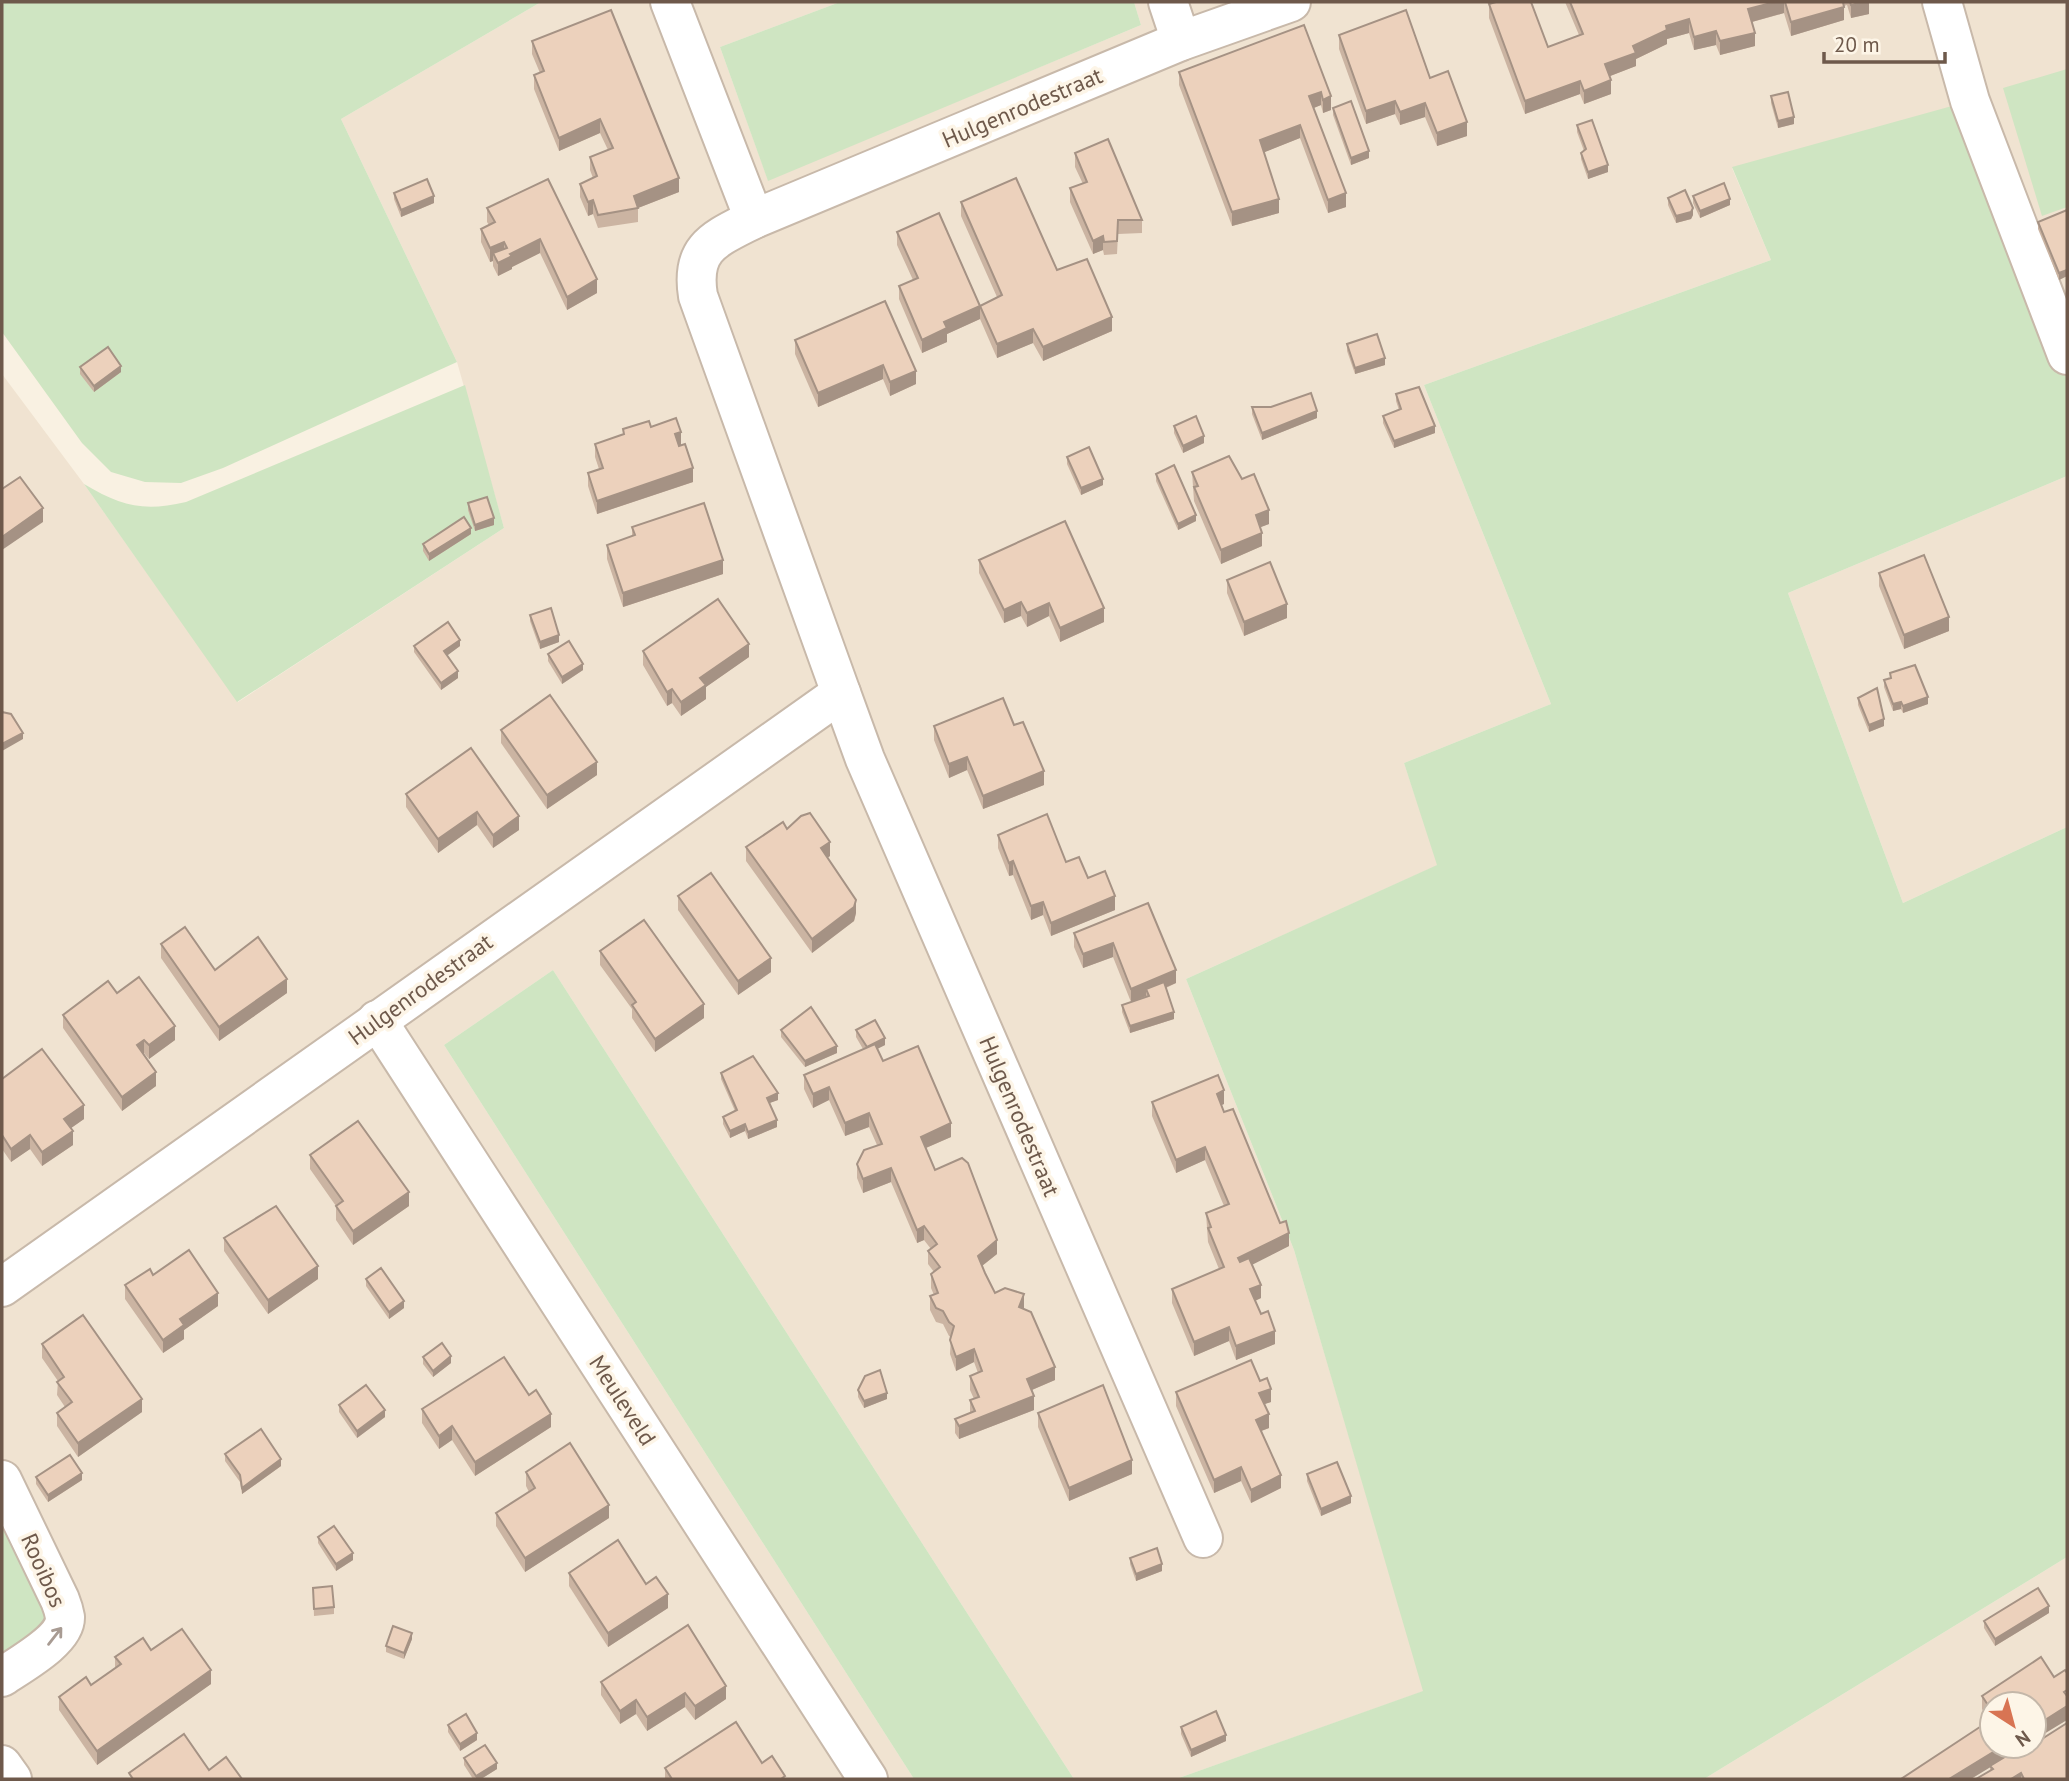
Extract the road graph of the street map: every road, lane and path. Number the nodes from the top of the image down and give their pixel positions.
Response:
1 (670, 2) edge
2 (1168, 2) edge
3 (1291, 2) edge
4 (1942, 2) edge
5 (1181, 41) junction
6 (754, 219) junction
7 (2067, 355) edge
8 (841, 693) junction
9 (377, 1020) junction
10 (2, 1287) edge
11 (2, 1480) edge
12 (1203, 1538) dead end
13 (2, 1677) edge
14 (2, 1765) edge
15 (12, 1779) edge
16 (869, 1779) edge

1 - 6 street
2 - 5 street
3 - 5 street, Hulgenrodestraat
4 - 7 street
5 - 6 street, Hulgenrodestraat
6 - 8 street, Hulgenrodestraat
8 - 9 street, Hulgenrodestraat
8 - 12 street, Hulgenrodestraat
9 - 10 street, Hulgenrodestraat
9 - 16 street, Meuleveld
13 -> 11 street, Rooibos
14 - 15 street

